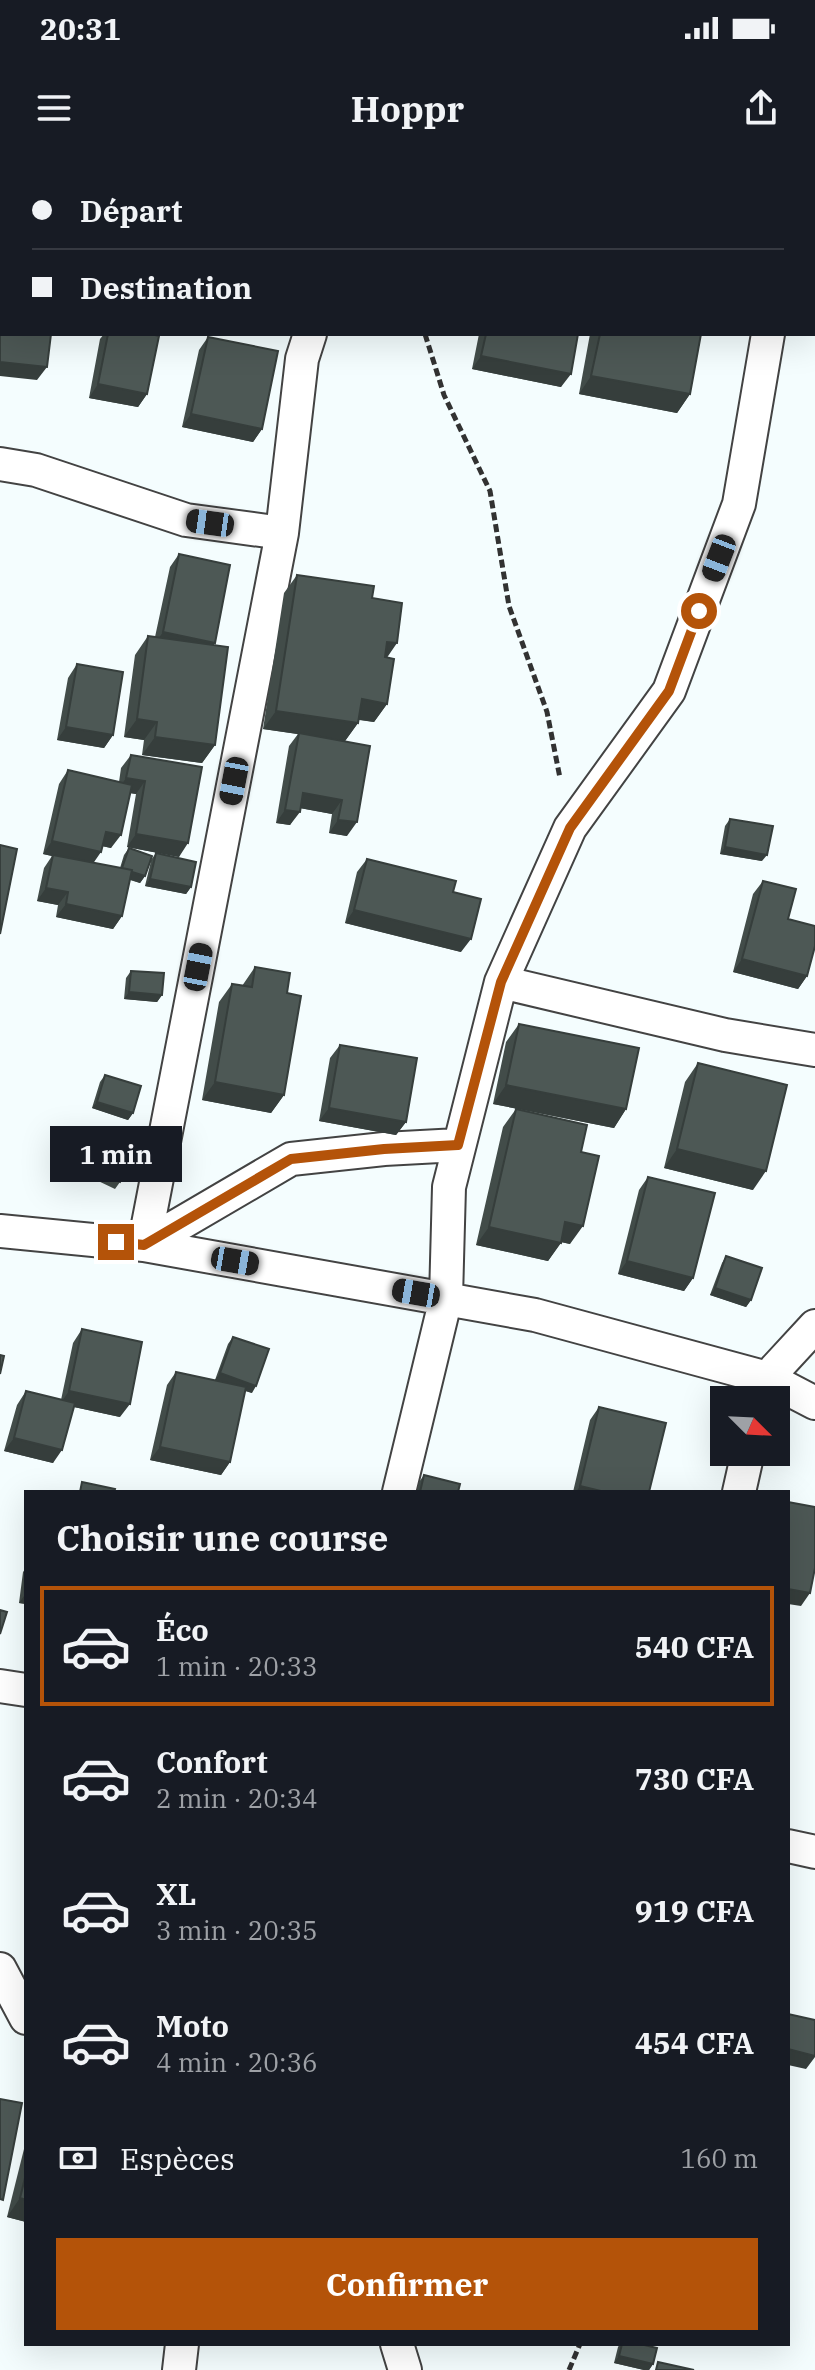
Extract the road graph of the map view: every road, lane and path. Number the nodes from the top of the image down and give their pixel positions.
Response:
1 (309, 336) edge
2 (426, 336) edge
3 (768, 336) edge
4 (0, 464) edge
5 (282, 533) junction
6 (570, 828) junction
7 (501, 982) junction
8 (815, 1050) edge
9 (458, 1145) junction
10 (0, 1231) edge
11 (144, 1245) junction
12 (446, 1298) junction
13 (815, 1326) edge
14 (755, 1386) edge
15 (766, 1386) edge
16 (790, 1396) edge
17 (815, 1403) edge
18 (745, 1466) edge
19 (399, 1490) edge
20 (739, 1490) edge
21 (0, 1686) edge
22 (24, 1690) edge
23 (790, 1846) edge
24 (815, 1852) edge
25 (0, 1969) edge
26 (24, 2014) edge
27 (182, 2346) edge
28 (398, 2346) edge
29 (579, 2346) edge
30 (179, 2370) edge
31 (405, 2370) edge
32 (569, 2370) edge

1 - 5 street
2 - 6 path
3 - 6 street
4 - 5 street
5 - 11 street
6 - 7 street
7 - 8 street
7 - 9 street
9 - 11 street
9 - 12 street
10 - 11 street
11 - 12 street
12 - 14 street
12 - 19 street
13 - 15 street
16 - 17 street
18 - 20 street
21 - 22 street
23 - 24 street
25 - 26 street
27 - 30 street
28 - 31 street
29 - 32 path

